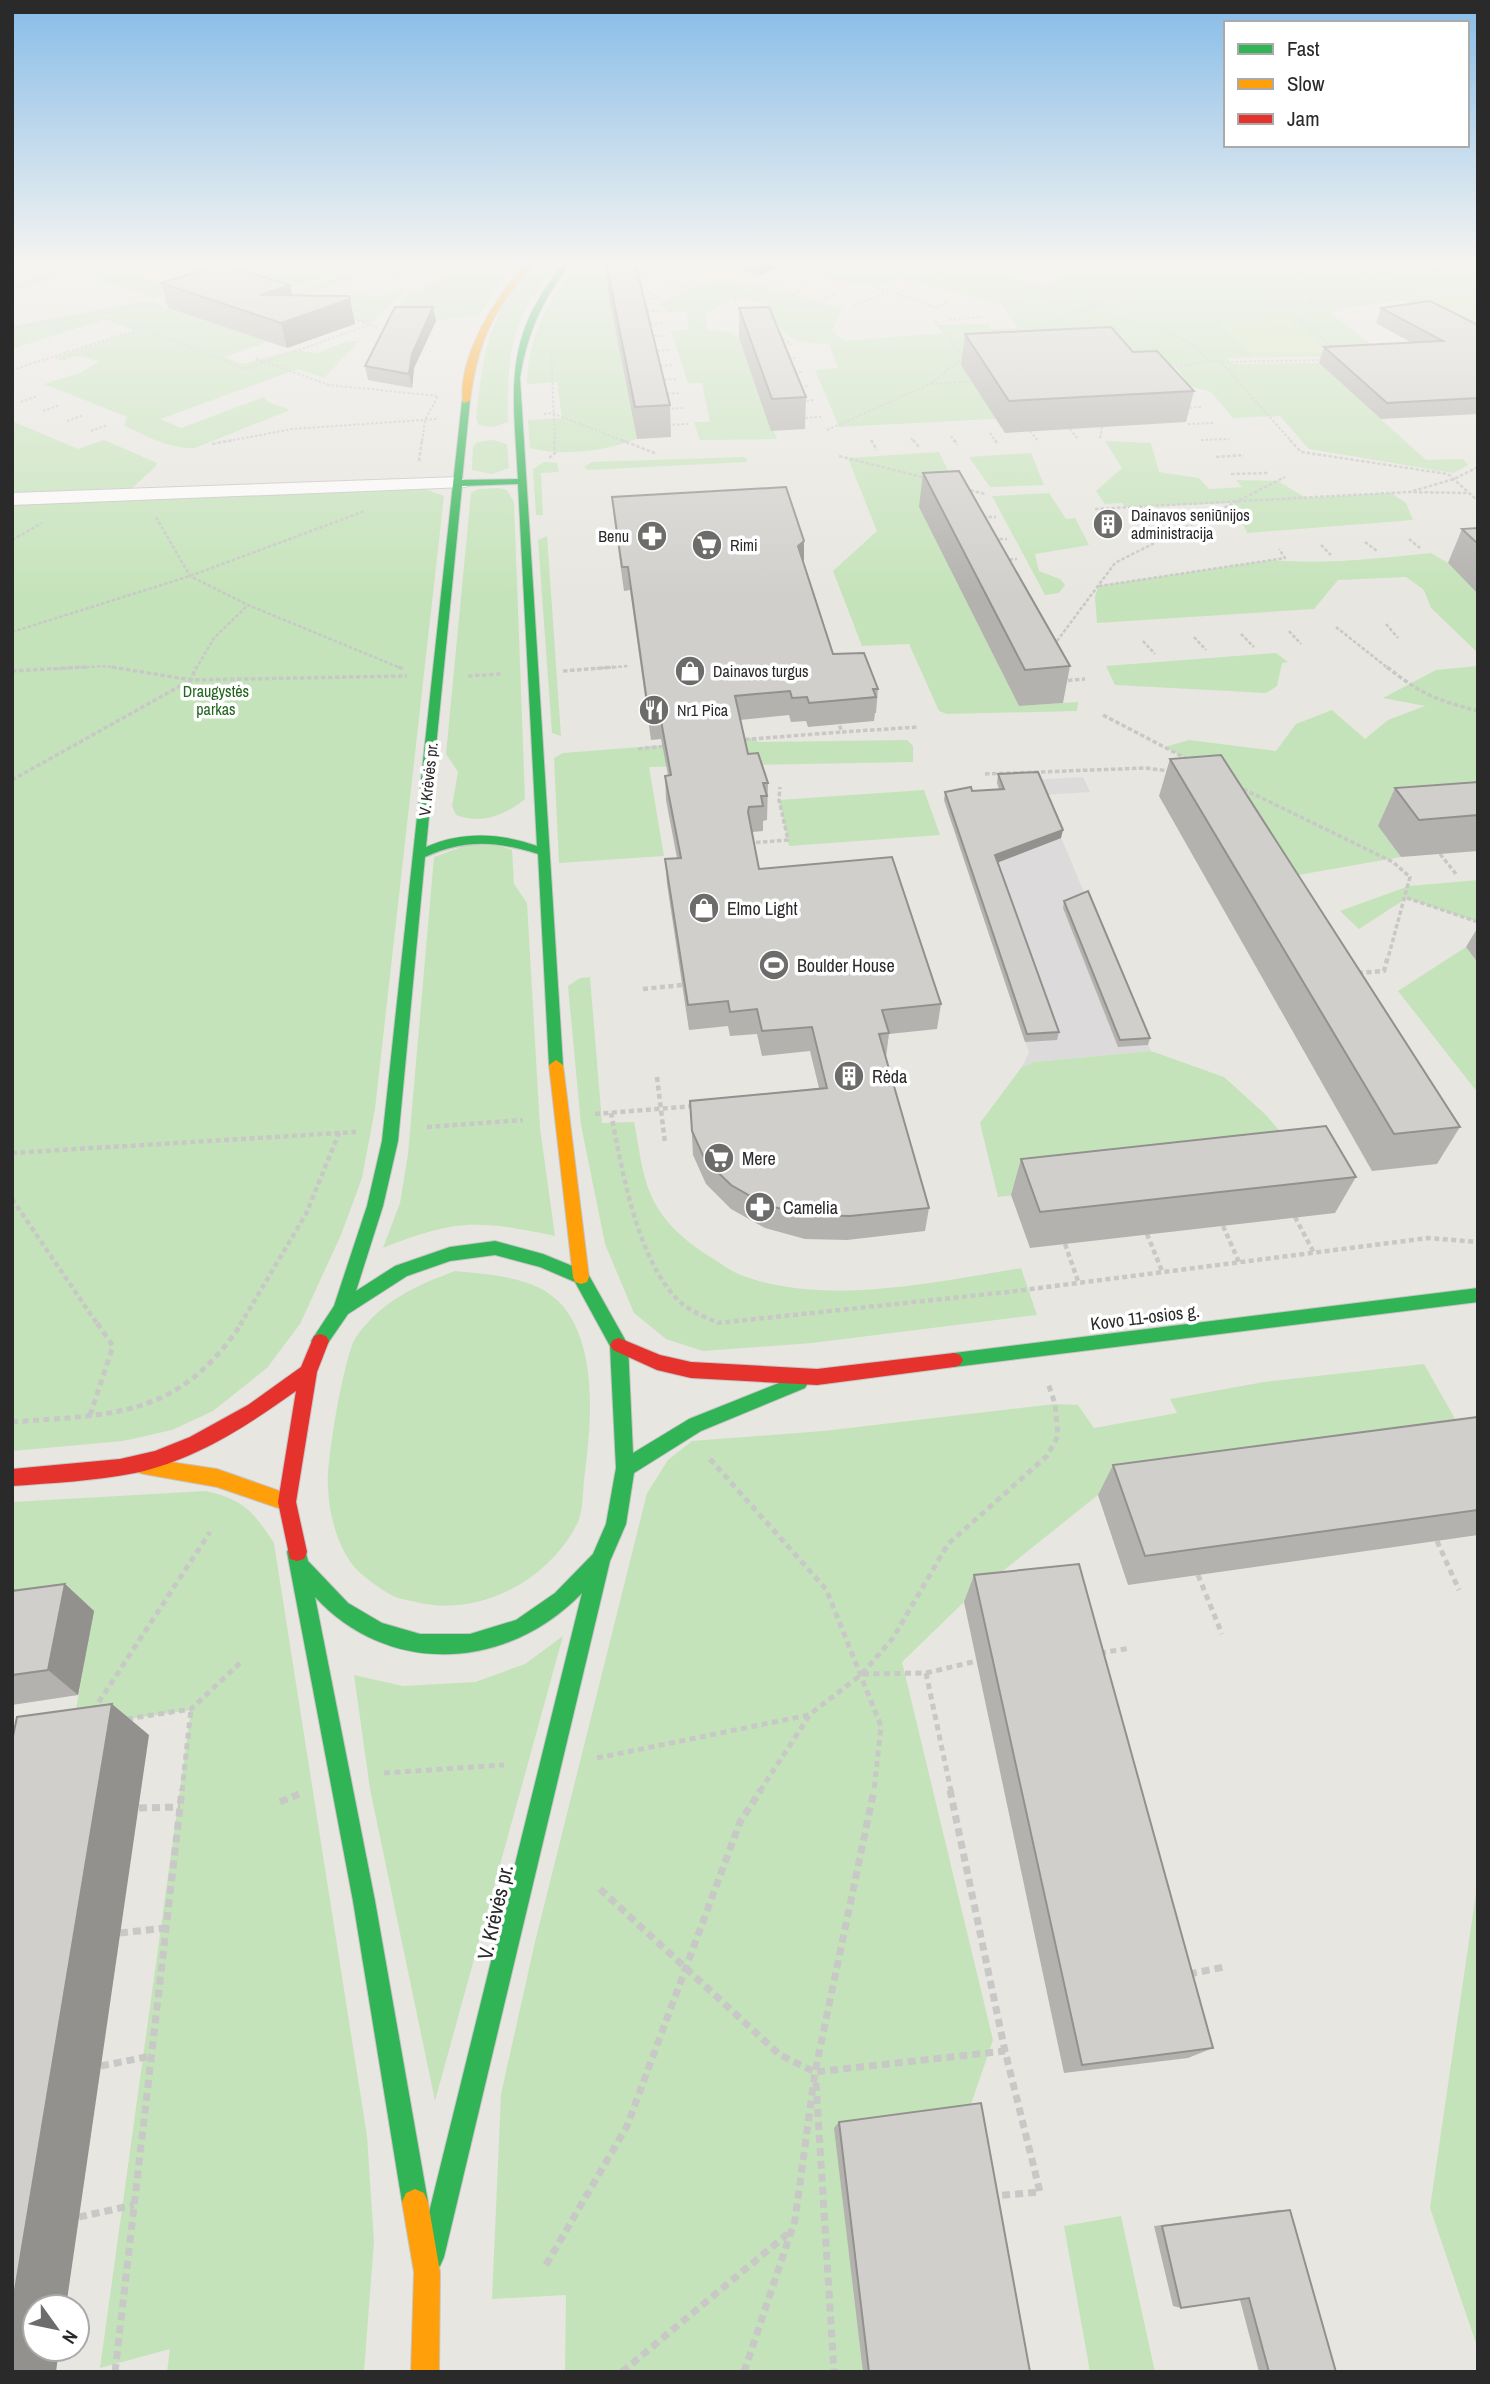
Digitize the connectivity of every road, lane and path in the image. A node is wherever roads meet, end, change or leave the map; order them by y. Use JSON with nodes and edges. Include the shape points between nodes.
{"nodes":[{"id":1,"x":296,"y":373,"type":"edge"},
{"id":2,"x":470,"y":373,"type":"edge"},
{"id":3,"x":517,"y":373,"type":"edge"},
{"id":4,"x":551,"y":373,"type":"edge"},
{"id":5,"x":943,"y":373,"type":"edge"},
{"id":6,"x":1231,"y":373,"type":"edge"},
{"id":7,"x":676,"y":379,"type":"dead end"},
{"id":8,"x":658,"y":380,"type":"edge"},
{"id":9,"x":980,"y":381,"type":"edge"},
{"id":10,"x":930,"y":384,"type":"junction"},
{"id":11,"x":809,"y":386,"type":"dead end"},
{"id":12,"x":788,"y":387,"type":"edge"},
{"id":13,"x":680,"y":393,"type":"dead end"},
{"id":14,"x":661,"y":394,"type":"edge"},
{"id":15,"x":38,"y":396,"type":"dead end"},
{"id":16,"x":815,"y":400,"type":"dead end"},
{"id":17,"x":22,"y":402,"type":"dead end"},
{"id":18,"x":794,"y":402,"type":"edge"},
{"id":19,"x":60,"y":405,"type":"dead end"},
{"id":20,"x":1201,"y":407,"type":"dead end"},
{"id":21,"x":684,"y":408,"type":"dead end"},
{"id":22,"x":665,"y":409,"type":"edge"},
{"id":23,"x":1174,"y":409,"type":"edge"},
{"id":24,"x":43,"y":411,"type":"dead end"},
{"id":25,"x":552,"y":413,"type":"junction"},
{"id":26,"x":84,"y":415,"type":"dead end"},
{"id":27,"x":1104,"y":416,"type":"edge"},
{"id":28,"x":821,"y":417,"type":"dead end"},
{"id":29,"x":800,"y":418,"type":"edge"},
{"id":30,"x":425,"y":420,"type":"junction"},
{"id":31,"x":67,"y":421,"type":"dead end"},
{"id":32,"x":1215,"y":423,"type":"dead end"},
{"id":33,"x":688,"y":424,"type":"dead end"},
{"id":34,"x":1188,"y":424,"type":"dead end"},
{"id":35,"x":107,"y":425,"type":"dead end"},
{"id":36,"x":668,"y":425,"type":"edge"},
{"id":37,"x":1070,"y":429,"type":"edge"},
{"id":38,"x":827,"y":430,"type":"dead end"},
{"id":39,"x":91,"y":431,"type":"dead end"},
{"id":40,"x":1030,"y":431,"type":"edge"},
{"id":41,"x":990,"y":433,"type":"dead end"},
{"id":42,"x":951,"y":436,"type":"dead end"},
{"id":43,"x":911,"y":438,"type":"dead end"},
{"id":44,"x":1100,"y":438,"type":"edge"},
{"id":45,"x":1078,"y":439,"type":"edge"},
{"id":46,"x":1229,"y":439,"type":"dead end"},
{"id":47,"x":871,"y":440,"type":"dead end"},
{"id":48,"x":1201,"y":440,"type":"dead end"},
{"id":49,"x":1038,"y":441,"type":"edge"},
{"id":50,"x":997,"y":443,"type":"dead end"},
{"id":51,"x":212,"y":444,"type":"dead end"},
{"id":52,"x":958,"y":445,"type":"dead end"},
{"id":53,"x":919,"y":447,"type":"dead end"},
{"id":54,"x":877,"y":450,"type":"dead end"},
{"id":55,"x":657,"y":454,"type":"edge"},
{"id":56,"x":839,"y":456,"type":"dead end"},
{"id":57,"x":1244,"y":456,"type":"dead end"},
{"id":58,"x":1216,"y":457,"type":"dead end"},
{"id":59,"x":549,"y":458,"type":"dead end"},
{"id":60,"x":418,"y":464,"type":"dead end"},
{"id":61,"x":1478,"y":467,"type":"edge"},
{"id":62,"x":1268,"y":473,"type":"dead end"},
{"id":63,"x":1231,"y":474,"type":"dead end"},
{"id":64,"x":1285,"y":477,"type":"dead end"},
{"id":65,"x":932,"y":479,"type":"edge"},
{"id":66,"x":1454,"y":479,"type":"junction"},
{"id":67,"x":522,"y":481,"type":"junction"},
{"id":68,"x":459,"y":483,"type":"junction"},
{"id":69,"x":958,"y":487,"type":"edge"},
{"id":70,"x":1409,"y":492,"type":"junction"},
{"id":71,"x":985,"y":494,"type":"dead end"},
{"id":72,"x":1471,"y":494,"type":"junction"},
{"id":73,"x":1478,"y":495,"type":"edge"},
{"id":74,"x":12,"y":499,"type":"edge"},
{"id":75,"x":1478,"y":501,"type":"edge"},
{"id":76,"x":1234,"y":503,"type":"junction"},
{"id":77,"x":1095,"y":509,"type":"dead end"},
{"id":78,"x":368,"y":510,"type":"dead end"},
{"id":79,"x":156,"y":516,"type":"dead end"},
{"id":80,"x":996,"y":517,"type":"dead end"},
{"id":81,"x":974,"y":518,"type":"edge"},
{"id":82,"x":1007,"y":539,"type":"dead end"},
{"id":83,"x":1409,"y":539,"type":"dead end"},
{"id":84,"x":985,"y":540,"type":"edge"},
{"id":85,"x":1365,"y":542,"type":"dead end"},
{"id":86,"x":1321,"y":545,"type":"dead end"},
{"id":87,"x":1420,"y":548,"type":"dead end"},
{"id":88,"x":1279,"y":549,"type":"dead end"},
{"id":89,"x":1377,"y":551,"type":"dead end"},
{"id":90,"x":1331,"y":555,"type":"dead end"},
{"id":91,"x":1017,"y":559,"type":"dead end"},
{"id":92,"x":996,"y":560,"type":"edge"},
{"id":93,"x":190,"y":576,"type":"junction"},
{"id":94,"x":1098,"y":586,"type":"junction"},
{"id":95,"x":248,"y":605,"type":"junction"},
{"id":96,"x":1386,"y":624,"type":"dead end"},
{"id":97,"x":1336,"y":627,"type":"dead end"},
{"id":98,"x":1289,"y":631,"type":"dead end"},
{"id":99,"x":12,"y":632,"type":"edge"},
{"id":100,"x":1241,"y":634,"type":"dead end"},
{"id":101,"x":1194,"y":637,"type":"dead end"},
{"id":102,"x":1398,"y":638,"type":"dead end"},
{"id":103,"x":1058,"y":641,"type":"edge"},
{"id":104,"x":1143,"y":641,"type":"dead end"},
{"id":105,"x":1301,"y":644,"type":"dead end"},
{"id":106,"x":1254,"y":647,"type":"dead end"},
{"id":107,"x":1206,"y":650,"type":"dead end"},
{"id":108,"x":1155,"y":654,"type":"dead end"},
{"id":109,"x":403,"y":670,"type":"dead end"},
{"id":110,"x":12,"y":671,"type":"edge"},
{"id":111,"x":402,"y":676,"type":"dead end"},
{"id":112,"x":1085,"y":679,"type":"dead end"},
{"id":113,"x":191,"y":680,"type":"junction"},
{"id":114,"x":1052,"y":682,"type":"edge"},
{"id":115,"x":1478,"y":711,"type":"edge"},
{"id":116,"x":1103,"y":715,"type":"dead end"},
{"id":117,"x":835,"y":716,"type":"edge"},
{"id":118,"x":918,"y":727,"type":"dead end"},
{"id":119,"x":842,"y":732,"type":"junction"},
{"id":120,"x":728,"y":741,"type":"edge"},
{"id":121,"x":677,"y":745,"type":"edge"},
{"id":122,"x":638,"y":748,"type":"dead end"},
{"id":123,"x":1200,"y":766,"type":"edge"},
{"id":124,"x":1171,"y":771,"type":"dead end"},
{"id":125,"x":985,"y":774,"type":"dead end"},
{"id":126,"x":12,"y":780,"type":"edge"},
{"id":127,"x":1234,"y":784,"type":"edge"},
{"id":128,"x":780,"y":787,"type":"dead end"},
{"id":129,"x":538,"y":797,"type":"junction"},
{"id":130,"x":521,"y":812,"type":"dead end"},
{"id":131,"x":495,"y":822,"type":"dead end"},
{"id":132,"x":464,"y":824,"type":"dead end"},
{"id":133,"x":738,"y":844,"type":"edge"},
{"id":134,"x":541,"y":851,"type":"junction"},
{"id":135,"x":1440,"y":854,"type":"edge"},
{"id":136,"x":419,"y":855,"type":"junction"},
{"id":137,"x":1456,"y":874,"type":"dead end"},
{"id":138,"x":1407,"y":898,"type":"junction"},
{"id":139,"x":1478,"y":922,"type":"edge"},
{"id":140,"x":1352,"y":974,"type":"edge"},
{"id":141,"x":682,"y":985,"type":"edge"},
{"id":142,"x":643,"y":989,"type":"dead end"},
{"id":143,"x":657,"y":1077,"type":"dead end"},
{"id":144,"x":700,"y":1105,"type":"edge"},
{"id":145,"x":661,"y":1108,"type":"junction"},
{"id":146,"x":611,"y":1113,"type":"junction"},
{"id":147,"x":561,"y":1118,"type":"junction"},
{"id":148,"x":391,"y":1129,"type":"junction"},
{"id":149,"x":339,"y":1133,"type":"junction"},
{"id":150,"x":665,"y":1143,"type":"dead end"},
{"id":151,"x":12,"y":1153,"type":"edge"},
{"id":152,"x":12,"y":1199,"type":"edge"},
{"id":153,"x":1295,"y":1217,"type":"edge"},
{"id":154,"x":1223,"y":1226,"type":"edge"},
{"id":155,"x":1147,"y":1234,"type":"edge"},
{"id":156,"x":1478,"y":1242,"type":"edge"},
{"id":157,"x":1065,"y":1244,"type":"edge"},
{"id":158,"x":1314,"y":1253,"type":"junction"},
{"id":159,"x":1239,"y":1262,"type":"junction"},
{"id":160,"x":1162,"y":1271,"type":"junction"},
{"id":161,"x":581,"y":1278,"type":"junction"},
{"id":162,"x":1078,"y":1282,"type":"junction"},
{"id":163,"x":1478,"y":1295,"type":"edge"},
{"id":164,"x":342,"y":1309,"type":"junction"},
{"id":165,"x":619,"y":1345,"type":"junction"},
{"id":166,"x":1038,"y":1349,"type":"junction"},
{"id":167,"x":308,"y":1372,"type":"junction"},
{"id":168,"x":817,"y":1377,"type":"junction"},
{"id":169,"x":90,"y":1415,"type":"junction"},
{"id":170,"x":12,"y":1422,"type":"edge"},
{"id":171,"x":710,"y":1458,"type":"dead end"},
{"id":172,"x":132,"y":1465,"type":"junction"},
{"id":173,"x":625,"y":1468,"type":"junction"},
{"id":174,"x":12,"y":1478,"type":"edge"},
{"id":175,"x":287,"y":1502,"type":"junction"},
{"id":176,"x":210,"y":1532,"type":"dead end"},
{"id":177,"x":1437,"y":1541,"type":"edge"},
{"id":178,"x":600,"y":1562,"type":"junction"},
{"id":179,"x":300,"y":1566,"type":"junction"},
{"id":180,"x":1198,"y":1574,"type":"edge"},
{"id":181,"x":1459,"y":1590,"type":"dead end"},
{"id":182,"x":1222,"y":1634,"type":"dead end"},
{"id":183,"x":1131,"y":1648,"type":"dead end"},
{"id":184,"x":1094,"y":1654,"type":"edge"},
{"id":185,"x":977,"y":1661,"type":"dead end"},
{"id":186,"x":240,"y":1663,"type":"dead end"},
{"id":187,"x":926,"y":1673,"type":"junction"},
{"id":188,"x":862,"y":1674,"type":"junction"},
{"id":189,"x":191,"y":1709,"type":"junction"},
{"id":190,"x":90,"y":1715,"type":"edge"},
{"id":191,"x":809,"y":1715,"type":"junction"},
{"id":192,"x":123,"y":1720,"type":"dead end"},
{"id":193,"x":552,"y":1761,"type":"junction"},
{"id":194,"x":341,"y":1776,"type":"junction"},
{"id":195,"x":280,"y":1802,"type":"dead end"},
{"id":196,"x":180,"y":1807,"type":"junction"},
{"id":197,"x":139,"y":1808,"type":"dead end"},
{"id":198,"x":600,"y":1889,"type":"dead end"},
{"id":199,"x":166,"y":1928,"type":"junction"},
{"id":200,"x":120,"y":1933,"type":"dead end"},
{"id":201,"x":1224,"y":1967,"type":"dead end"},
{"id":202,"x":686,"y":1969,"type":"junction"},
{"id":203,"x":1179,"y":1976,"type":"edge"},
{"id":204,"x":1005,"y":2051,"type":"junction"},
{"id":205,"x":151,"y":2056,"type":"junction"},
{"id":206,"x":101,"y":2066,"type":"dead end"},
{"id":207,"x":815,"y":2072,"type":"junction"},
{"id":208,"x":984,"y":2197,"type":"edge"},
{"id":209,"x":134,"y":2205,"type":"junction"},
{"id":210,"x":79,"y":2217,"type":"dead end"},
{"id":211,"x":792,"y":2230,"type":"junction"},
{"id":212,"x":547,"y":2265,"type":"dead end"},
{"id":213,"x":428,"y":2272,"type":"junction"},
{"id":214,"x":115,"y":2372,"type":"edge"},
{"id":215,"x":425,"y":2372,"type":"edge"},
{"id":216,"x":622,"y":2372,"type":"edge"},
{"id":217,"x":744,"y":2372,"type":"edge"},
{"id":218,"x":834,"y":2372,"type":"edge"}],
"edges":[{"from":1,"to":30,"type":"path","via":[[329,385],[438,396]]},
{"from":2,"to":68,"type":"main road","name":"V. Krėvės pr.","via":[[470,435]]},
{"from":3,"to":67,"type":"main road","via":[[512,433]]},
{"from":4,"to":25,"type":"path"},
{"from":5,"to":10,"type":"path"},
{"from":6,"to":66,"type":"path","via":[[1301,452],[1448,474]]},
{"from":7,"to":8,"type":"path"},
{"from":9,"to":10,"type":"path"},
{"from":10,"to":38,"type":"path"},
{"from":11,"to":12,"type":"path"},
{"from":13,"to":14,"type":"path"},
{"from":15,"to":17,"type":"path"},
{"from":16,"to":18,"type":"path"},
{"from":19,"to":24,"type":"path"},
{"from":20,"to":23,"type":"path"},
{"from":21,"to":22,"type":"path"},
{"from":25,"to":55,"type":"path"},
{"from":25,"to":59,"type":"path","via":[[555,453]]},
{"from":26,"to":31,"type":"path"},
{"from":27,"to":44,"type":"path"},
{"from":28,"to":29,"type":"path"},
{"from":30,"to":51,"type":"path","via":[[292,429]]},
{"from":30,"to":60,"type":"path"},
{"from":32,"to":34,"type":"path"},
{"from":33,"to":36,"type":"path"},
{"from":35,"to":39,"type":"path"},
{"from":37,"to":45,"type":"path"},
{"from":40,"to":49,"type":"path"},
{"from":41,"to":50,"type":"path"},
{"from":42,"to":52,"type":"path"},
{"from":43,"to":53,"type":"path"},
{"from":46,"to":48,"type":"path"},
{"from":47,"to":54,"type":"path"},
{"from":56,"to":65,"type":"path"},
{"from":57,"to":58,"type":"path"},
{"from":61,"to":66,"type":"path"},
{"from":62,"to":63,"type":"path"},
{"from":64,"to":76,"type":"path"},
{"from":66,"to":70,"type":"path"},
{"from":66,"to":72,"type":"path"},
{"from":67,"to":68,"type":"main road"},
{"from":67,"to":129,"type":"main road"},
{"from":68,"to":74,"type":"street"},
{"from":68,"to":136,"type":"main road","name":"V. Krėvės pr.","via":[[430,809]]},
{"from":69,"to":71,"type":"path"},
{"from":70,"to":72,"type":"path"},
{"from":70,"to":76,"type":"path"},
{"from":72,"to":73,"type":"path"},
{"from":72,"to":75,"type":"path"},
{"from":76,"to":77,"type":"path"},
{"from":76,"to":94,"type":"path","via":[[1115,563]]},
{"from":78,"to":93,"type":"path"},
{"from":79,"to":93,"type":"path"},
{"from":80,"to":81,"type":"path"},
{"from":82,"to":84,"type":"path"},
{"from":83,"to":87,"type":"path"},
{"from":85,"to":89,"type":"path"},
{"from":86,"to":90,"type":"path"},
{"from":88,"to":94,"type":"path","via":[[1285,558]]},
{"from":91,"to":92,"type":"path"},
{"from":93,"to":95,"type":"path"},
{"from":93,"to":99,"type":"path"},
{"from":94,"to":103,"type":"path"},
{"from":95,"to":109,"type":"path"},
{"from":95,"to":113,"type":"path","via":[[202,650]]},
{"from":96,"to":102,"type":"path"},
{"from":97,"to":115,"type":"path","via":[[1417,691]]},
{"from":98,"to":105,"type":"path"},
{"from":100,"to":106,"type":"path"},
{"from":101,"to":107,"type":"path"},
{"from":104,"to":108,"type":"path"},
{"from":110,"to":113,"type":"path","via":[[106,666]]},
{"from":111,"to":113,"type":"path"},
{"from":112,"to":114,"type":"path"},
{"from":113,"to":126,"type":"path"},
{"from":116,"to":123,"type":"path"},
{"from":117,"to":119,"type":"path"},
{"from":118,"to":119,"type":"path"},
{"from":119,"to":120,"type":"path"},
{"from":121,"to":122,"type":"path"},
{"from":124,"to":125,"type":"path"},
{"from":127,"to":138,"type":"path","via":[[1393,862],[1410,877]]},
{"from":128,"to":133,"type":"path","via":[[788,840]]},
{"from":129,"to":130,"type":"main road"},
{"from":129,"to":134,"type":"main road"},
{"from":131,"to":132,"type":"main road"},
{"from":134,"to":136,"type":"main road","via":[[509,838],[484,835],[444,841]]},
{"from":134,"to":147,"type":"main road"},
{"from":135,"to":137,"type":"path"},
{"from":136,"to":148,"type":"main road","name":"V. Krėvės pr."},
{"from":138,"to":139,"type":"path"},
{"from":138,"to":140,"type":"path","via":[[1384,971]]},
{"from":141,"to":142,"type":"path"},
{"from":143,"to":145,"type":"path"},
{"from":144,"to":145,"type":"path"},
{"from":145,"to":146,"type":"path"},
{"from":145,"to":150,"type":"path"},
{"from":146,"to":147,"type":"path"},
{"from":146,"to":162,"type":"path","via":[[623,1180],[661,1278],[681,1304],[718,1323]]},
{"from":147,"to":148,"type":"path"},
{"from":147,"to":161,"type":"main road"},
{"from":148,"to":149,"type":"path"},
{"from":148,"to":164,"type":"main road","name":"V. Krėvės pr.","via":[[375,1206]]},
{"from":149,"to":151,"type":"path"},
{"from":149,"to":169,"type":"path","via":[[324,1182],[304,1224],[225,1349],[198,1378],[162,1399]]},
{"from":152,"to":169,"type":"path","via":[[113,1346]]},
{"from":153,"to":158,"type":"path"},
{"from":154,"to":159,"type":"path"},
{"from":155,"to":160,"type":"path"},
{"from":156,"to":158,"type":"path","via":[[1428,1238]]},
{"from":157,"to":162,"type":"path"},
{"from":158,"to":159,"type":"path"},
{"from":159,"to":160,"type":"path"},
{"from":160,"to":162,"type":"path"},
{"from":161,"to":164,"type":"main road","via":[[543,1261],[495,1248],[450,1254],[401,1271]]},
{"from":161,"to":165,"type":"main road"},
{"from":163,"to":166,"type":"main road","name":"Kovo 11-osios g."},
{"from":164,"to":167,"type":"main road","via":[[321,1338]]},
{"from":165,"to":168,"type":"main road","name":"Kovo 11-osios g.","via":[[657,1362],[691,1370]]},
{"from":165,"to":173,"type":"main road"},
{"from":166,"to":168,"type":"main road","name":"Kovo 11-osios g."},
{"from":166,"to":188,"type":"path","via":[[1055,1404],[1058,1436],[1047,1456],[948,1544],[893,1638]]},
{"from":167,"to":172,"type":"main road","via":[[228,1428]]},
{"from":167,"to":175,"type":"main road"},
{"from":168,"to":173,"type":"main road","name":"Kovo 11-osios g.","via":[[695,1425]]},
{"from":169,"to":170,"type":"path"},
{"from":171,"to":188,"type":"path","via":[[826,1589]]},
{"from":172,"to":174,"type":"main road"},
{"from":172,"to":175,"type":"main road","via":[[235,1481]]},
{"from":173,"to":178,"type":"main road","via":[[616,1524]]},
{"from":175,"to":179,"type":"main road","name":"V. Krėvės pr."},
{"from":176,"to":190,"type":"path"},
{"from":177,"to":181,"type":"path"},
{"from":178,"to":179,"type":"main road","via":[[562,1600],[521,1628],[470,1644],[421,1644],[378,1632],[341,1610]]},
{"from":178,"to":193,"type":"main road","name":"V. Krėvės pr."},
{"from":179,"to":194,"type":"main road","name":"V. Krėvės pr."},
{"from":180,"to":182,"type":"path"},
{"from":183,"to":184,"type":"path"},
{"from":185,"to":187,"type":"path"},
{"from":186,"to":189,"type":"path"},
{"from":187,"to":188,"type":"path"},
{"from":187,"to":204,"type":"path"},
{"from":188,"to":191,"type":"path"},
{"from":188,"to":207,"type":"path","via":[[881,1726],[877,1775]]},
{"from":189,"to":192,"type":"path"},
{"from":189,"to":196,"type":"path"},
{"from":191,"to":193,"type":"path","via":[[622,1755]]},
{"from":191,"to":202,"type":"path","via":[[740,1822]]},
{"from":193,"to":194,"type":"path"},
{"from":193,"to":213,"type":"main road","name":"V. Krėvės pr."},
{"from":194,"to":195,"type":"path"},
{"from":194,"to":213,"type":"main road","name":"V. Krėvės pr."},
{"from":196,"to":197,"type":"path"},
{"from":196,"to":199,"type":"path"},
{"from":198,"to":202,"type":"path"},
{"from":199,"to":200,"type":"path"},
{"from":199,"to":205,"type":"path"},
{"from":201,"to":203,"type":"path"},
{"from":202,"to":207,"type":"path","via":[[780,2055]]},
{"from":202,"to":212,"type":"path","via":[[628,2126]]},
{"from":204,"to":207,"type":"path"},
{"from":204,"to":208,"type":"path","via":[[1040,2192]]},
{"from":205,"to":206,"type":"path"},
{"from":205,"to":209,"type":"path"},
{"from":207,"to":211,"type":"path"},
{"from":207,"to":218,"type":"path"},
{"from":209,"to":210,"type":"path"},
{"from":209,"to":214,"type":"path"},
{"from":211,"to":216,"type":"path"},
{"from":211,"to":217,"type":"path"},
{"from":213,"to":215,"type":"main road","name":"V. Krėvės pr."}]}
